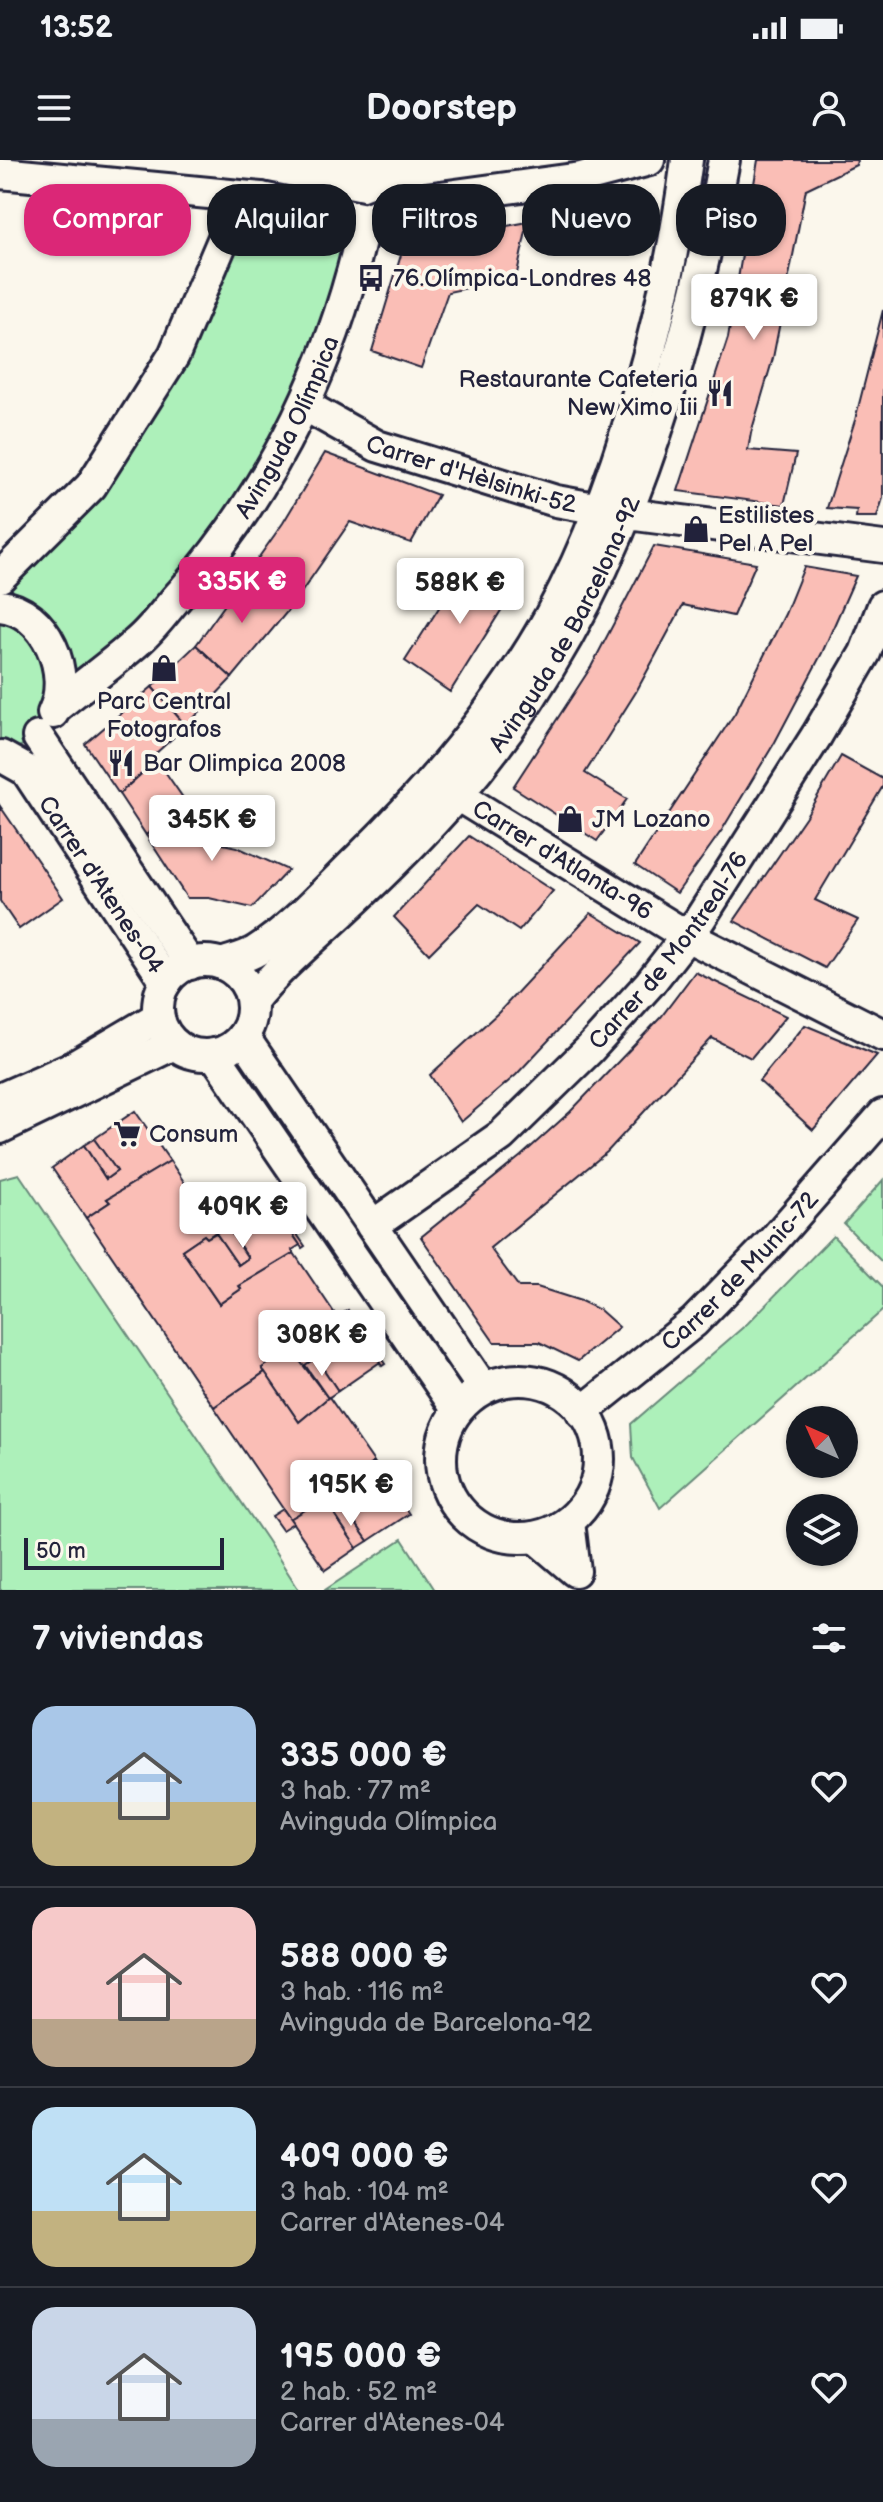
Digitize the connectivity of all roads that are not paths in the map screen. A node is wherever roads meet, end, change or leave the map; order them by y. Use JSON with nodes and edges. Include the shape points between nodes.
{"nodes":[{"id":1,"x":649,"y":160,"type":"edge"},
{"id":2,"x":687,"y":160,"type":"edge"},
{"id":3,"x":724,"y":160,"type":"edge"},
{"id":4,"x":0,"y":173,"type":"edge"},
{"id":5,"x":207,"y":193,"type":"edge"},
{"id":6,"x":356,"y":217,"type":"edge"},
{"id":7,"x":365,"y":219,"type":"junction"},
{"id":8,"x":216,"y":256,"type":"edge"},
{"id":9,"x":306,"y":406,"type":"junction"},
{"id":10,"x":614,"y":512,"type":"junction"},
{"id":11,"x":883,"y":547,"type":"edge"},
{"id":12,"x":0,"y":577,"type":"edge"},
{"id":13,"x":0,"y":606,"type":"edge"},
{"id":14,"x":883,"y":606,"type":"edge"},
{"id":15,"x":56,"y":707,"type":"junction"},
{"id":16,"x":38,"y":737,"type":"junction"},
{"id":17,"x":0,"y":756,"type":"edge"},
{"id":18,"x":457,"y":795,"type":"junction"},
{"id":19,"x":685,"y":935,"type":"junction"},
{"id":20,"x":190,"y":964,"type":"junction"},
{"id":21,"x":222,"y":964,"type":"junction"},
{"id":22,"x":166,"y":982,"type":"junction"},
{"id":23,"x":252,"y":1001,"type":"junction"},
{"id":24,"x":158,"y":1017,"type":"junction"},
{"id":25,"x":883,"y":1035,"type":"edge"},
{"id":26,"x":243,"y":1036,"type":"junction"},
{"id":27,"x":174,"y":1044,"type":"junction"},
{"id":28,"x":214,"y":1054,"type":"junction"},
{"id":29,"x":0,"y":1099,"type":"edge"},
{"id":30,"x":883,"y":1115,"type":"edge"},
{"id":31,"x":0,"y":1128,"type":"edge"},
{"id":32,"x":372,"y":1226,"type":"junction"},
{"id":33,"x":483,"y":1388,"type":"junction"},
{"id":34,"x":457,"y":1409,"type":"junction"},
{"id":35,"x":582,"y":1412,"type":"junction"},
{"id":36,"x":569,"y":1522,"type":"junction"},
{"id":37,"x":535,"y":1537,"type":"junction"},
{"id":38,"x":580,"y":1581,"type":"edge"}],
"edges":[{"from":1,"to":7,"type":"street","via":[[581,178],[411,201]]},
{"from":2,"to":10,"type":"street","name":"Avinguda de Barcelona-92","via":[[664,291]]},
{"from":3,"to":10,"type":"street","name":"Avinguda de Barcelona-92","via":[[671,385]]},
{"from":4,"to":5,"type":"street"},
{"from":6,"to":7,"type":"street"},
{"from":7,"to":9,"type":"street","name":"Avinguda Olímpica"},
{"from":8,"to":12,"type":"street","via":[[174,355],[91,486]]},
{"from":9,"to":10,"type":"street","name":"Carrer d'Hèlsinki-52","via":[[377,446],[556,501]]},
{"from":9,"to":15,"type":"street","name":"Avinguda Olímpica","via":[[206,564],[139,641]]},
{"from":10,"to":11,"type":"street","name":"Carrer d'Hèlsinki-52"},
{"from":10,"to":18,"type":"street","name":"Avinguda de Barcelona-92","via":[[595,592],[499,744]]},
{"from":10,"to":21,"type":"street","name":"Avinguda de Barcelona-92","via":[[496,697],[418,798],[312,904],[255,952]]},
{"from":13,"to":15,"type":"street","via":[[41,628],[54,648],[61,680]]},
{"from":14,"to":19,"type":"street","name":"Carrer de Montreal-76","via":[[865,653],[817,735]]},
{"from":15,"to":16,"type":"street"},
{"from":16,"to":17,"type":"street"},
{"from":16,"to":20,"type":"street","name":"Carrer d'Atenes-04"},
{"from":17,"to":22,"type":"street","name":"Carrer d'Atenes-04","via":[[26,770]]},
{"from":18,"to":19,"type":"street","name":"Carrer d'Atlanta-96"},
{"from":18,"to":23,"type":"street","name":"Avinguda de Barcelona-92"},
{"from":19,"to":25,"type":"street","name":"Carrer d'Atlanta-96"},
{"from":19,"to":32,"type":"street","name":"Carrer de Montreal-76","via":[[609,1028],[501,1136]]},
{"from":20,"to":21,"type":"street"},
{"from":20,"to":22,"type":"street"},
{"from":21,"to":23,"type":"street","via":[[239,976]]},
{"from":22,"to":24,"type":"street"},
{"from":23,"to":26,"type":"street"},
{"from":24,"to":27,"type":"street"},
{"from":24,"to":29,"type":"street","via":[[75,1066]]},
{"from":26,"to":28,"type":"street"},
{"from":26,"to":32,"type":"street"},
{"from":27,"to":28,"type":"street","via":[[189,1052]]},
{"from":27,"to":31,"type":"street"},
{"from":28,"to":34,"type":"street"},
{"from":30,"to":35,"type":"street","name":"Carrer de Munic-72","via":[[694,1322]]},
{"from":32,"to":33,"type":"street"},
{"from":33,"to":34,"type":"street"},
{"from":33,"to":35,"type":"street","via":[[511,1380],[539,1381],[566,1393]]},
{"from":34,"to":37,"type":"street","via":[[441,1450],[442,1476],[457,1507],[480,1528],[516,1539]]},
{"from":35,"to":36,"type":"street","via":[[592,1423],[600,1469],[588,1501]]},
{"from":36,"to":37,"type":"street"},
{"from":36,"to":38,"type":"street"},
{"from":37,"to":38,"type":"street"}]}
